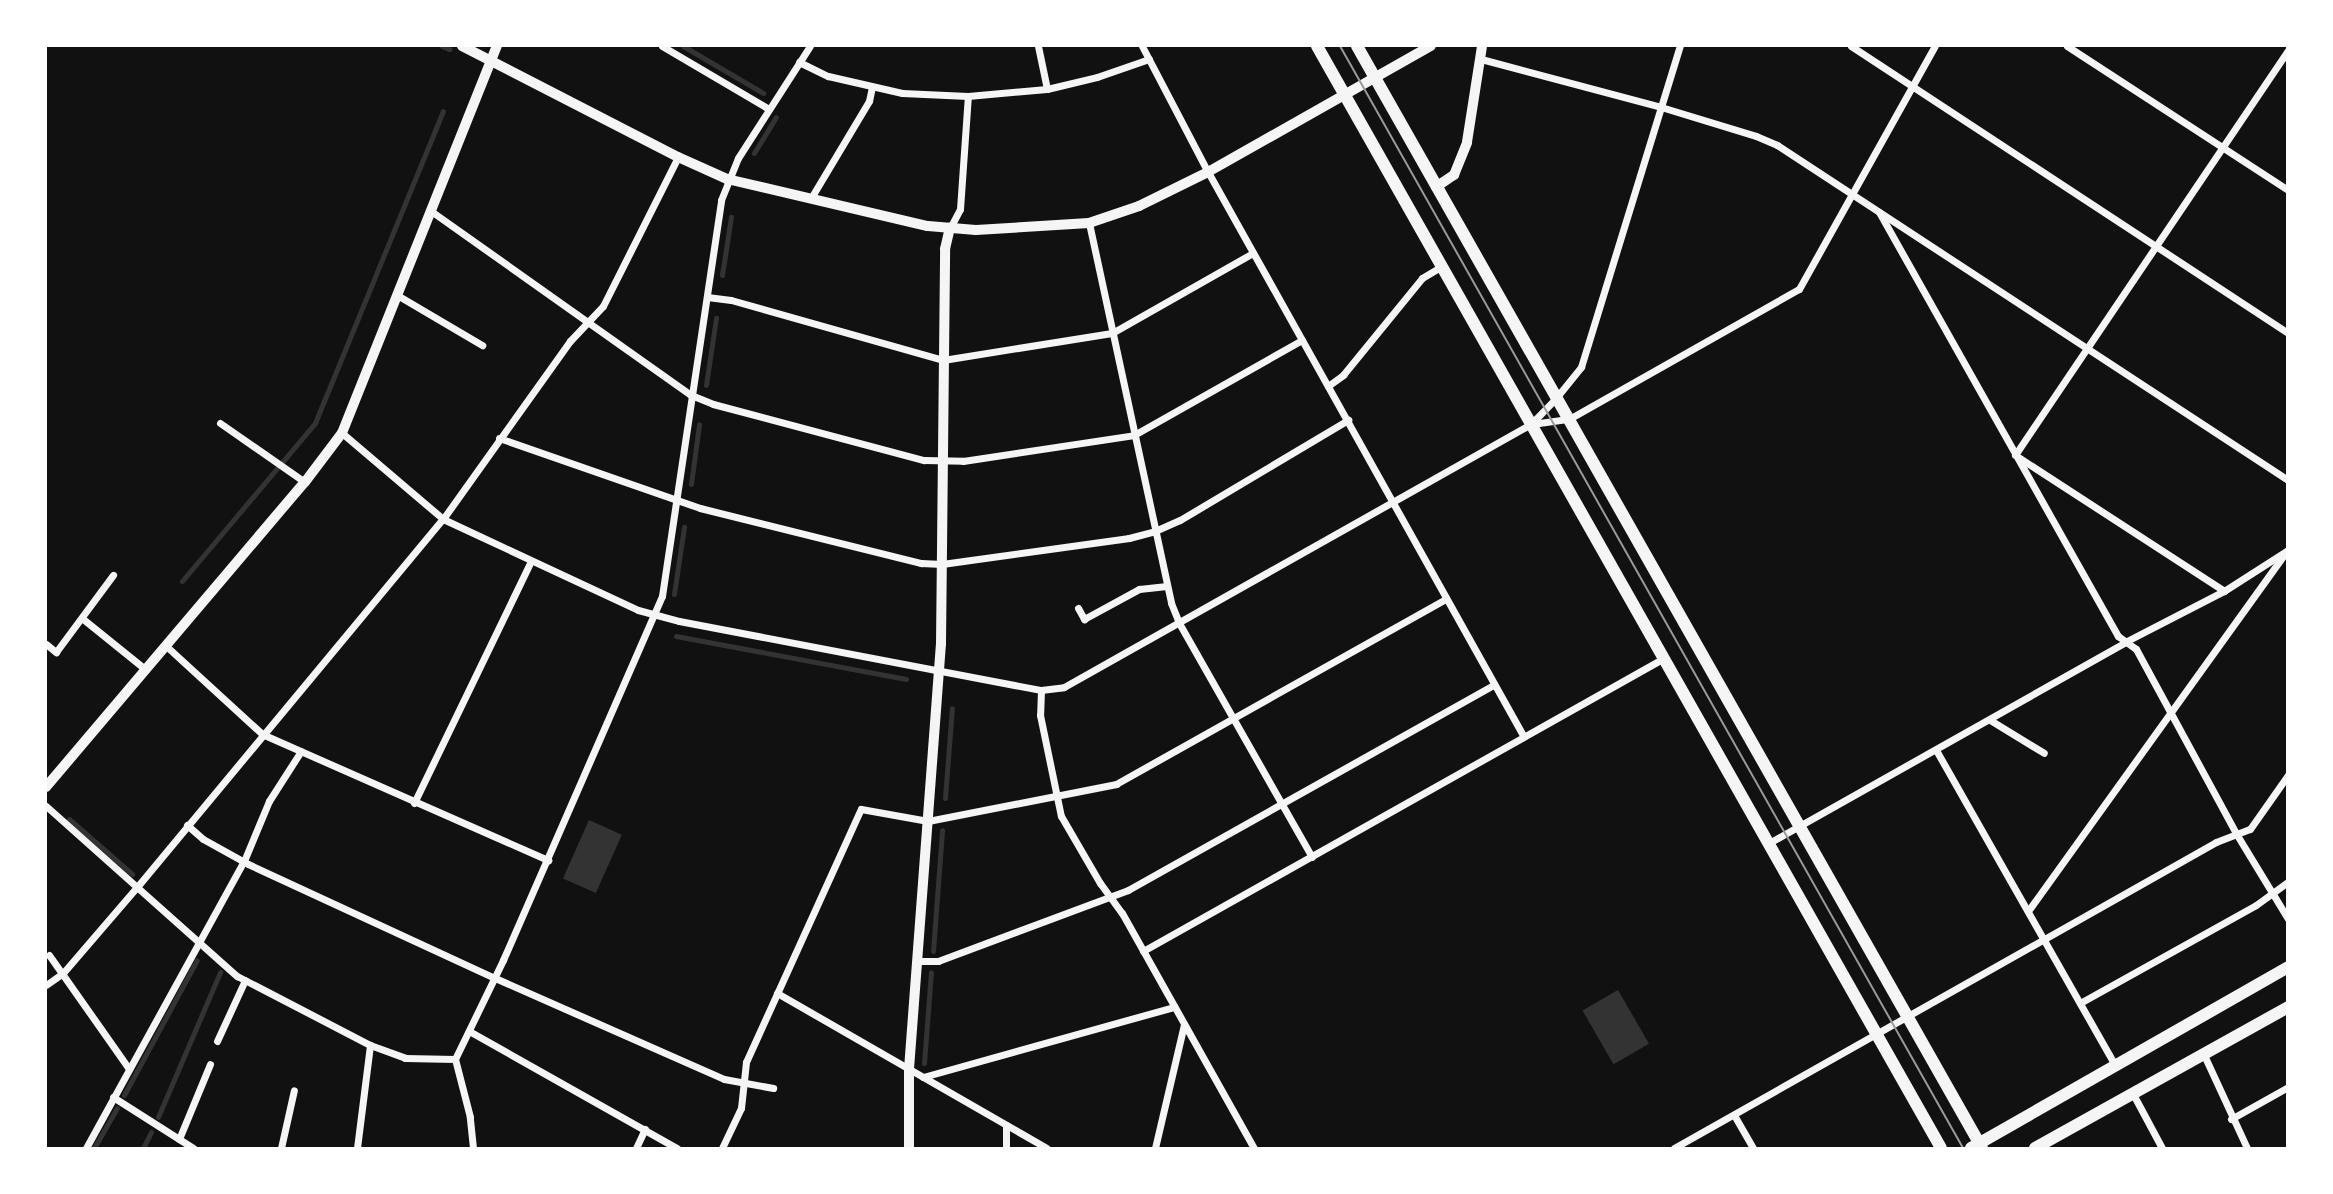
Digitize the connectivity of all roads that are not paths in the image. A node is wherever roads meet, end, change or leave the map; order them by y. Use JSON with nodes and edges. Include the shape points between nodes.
{"nodes":[{"id":1,"x":462,"y":46,"type":"edge"},
{"id":2,"x":497,"y":46,"type":"edge"},
{"id":3,"x":662,"y":46,"type":"edge"},
{"id":4,"x":810,"y":46,"type":"edge"},
{"id":5,"x":1038,"y":46,"type":"edge"},
{"id":6,"x":1142,"y":46,"type":"edge"},
{"id":7,"x":1317,"y":46,"type":"edge"},
{"id":8,"x":1357,"y":46,"type":"edge"},
{"id":9,"x":1431,"y":46,"type":"edge"},
{"id":10,"x":1482,"y":46,"type":"edge"},
{"id":11,"x":1680,"y":46,"type":"edge"},
{"id":12,"x":1851,"y":46,"type":"edge"},
{"id":13,"x":1935,"y":46,"type":"edge"},
{"id":14,"x":2067,"y":46,"type":"edge"},
{"id":15,"x":2287,"y":50,"type":"edge"},
{"id":16,"x":1149,"y":59,"type":"junction"},
{"id":17,"x":1481,"y":59,"type":"junction"},
{"id":18,"x":491,"y":62,"type":"junction"},
{"id":19,"x":799,"y":62,"type":"junction"},
{"id":20,"x":1376,"y":77,"type":"junction"},
{"id":21,"x":873,"y":87,"type":"junction"},
{"id":22,"x":1912,"y":87,"type":"junction"},
{"id":23,"x":1047,"y":89,"type":"junction"},
{"id":24,"x":1345,"y":94,"type":"junction"},
{"id":25,"x":968,"y":96,"type":"junction"},
{"id":26,"x":1661,"y":107,"type":"junction"},
{"id":27,"x":769,"y":109,"type":"junction"},
{"id":28,"x":2223,"y":148,"type":"junction"},
{"id":29,"x":678,"y":157,"type":"junction"},
{"id":30,"x":1208,"y":172,"type":"junction"},
{"id":31,"x":727,"y":178,"type":"junction"},
{"id":32,"x":1436,"y":187,"type":"junction"},
{"id":33,"x":2287,"y":190,"type":"edge"},
{"id":34,"x":1853,"y":194,"type":"junction"},
{"id":35,"x":811,"y":198,"type":"junction"},
{"id":36,"x":431,"y":211,"type":"junction"},
{"id":37,"x":1878,"y":211,"type":"junction"},
{"id":38,"x":1089,"y":223,"type":"junction"},
{"id":39,"x":950,"y":228,"type":"junction"},
{"id":40,"x":2157,"y":247,"type":"junction"},
{"id":41,"x":1253,"y":253,"type":"junction"},
{"id":42,"x":1442,"y":266,"type":"junction"},
{"id":43,"x":397,"y":295,"type":"junction"},
{"id":44,"x":707,"y":296,"type":"junction"},
{"id":45,"x":588,"y":325,"type":"junction"},
{"id":46,"x":1112,"y":333,"type":"junction"},
{"id":47,"x":2287,"y":333,"type":"edge"},
{"id":48,"x":1302,"y":340,"type":"junction"},
{"id":49,"x":482,"y":345,"type":"dead end"},
{"id":50,"x":2087,"y":348,"type":"junction"},
{"id":51,"x":943,"y":360,"type":"junction"},
{"id":52,"x":1328,"y":386,"type":"junction"},
{"id":53,"x":691,"y":395,"type":"junction"},
{"id":54,"x":1556,"y":398,"type":"junction"},
{"id":55,"x":1569,"y":419,"type":"junction"},
{"id":56,"x":1348,"y":420,"type":"junction"},
{"id":57,"x":220,"y":423,"type":"dead end"},
{"id":58,"x":1531,"y":424,"type":"junction"},
{"id":59,"x":342,"y":433,"type":"junction"},
{"id":60,"x":1134,"y":435,"type":"junction"},
{"id":61,"x":499,"y":438,"type":"junction"},
{"id":62,"x":2015,"y":455,"type":"junction"},
{"id":63,"x":943,"y":462,"type":"junction"},
{"id":64,"x":2287,"y":480,"type":"edge"},
{"id":65,"x":305,"y":482,"type":"junction"},
{"id":66,"x":677,"y":501,"type":"junction"},
{"id":67,"x":1393,"y":503,"type":"junction"},
{"id":68,"x":443,"y":519,"type":"junction"},
{"id":69,"x":1156,"y":531,"type":"junction"},
{"id":70,"x":2286,"y":552,"type":"edge"},
{"id":71,"x":531,"y":561,"type":"junction"},
{"id":72,"x":942,"y":564,"type":"junction"},
{"id":73,"x":113,"y":575,"type":"dead end"},
{"id":74,"x":1167,"y":586,"type":"junction"},
{"id":75,"x":2224,"y":591,"type":"junction"},
{"id":76,"x":1446,"y":599,"type":"junction"},
{"id":77,"x":1077,"y":608,"type":"dead end"},
{"id":78,"x":655,"y":616,"type":"junction"},
{"id":79,"x":83,"y":620,"type":"junction"},
{"id":80,"x":1179,"y":623,"type":"junction"},
{"id":81,"x":2125,"y":642,"type":"junction"},
{"id":82,"x":46,"y":644,"type":"edge"},
{"id":83,"x":165,"y":645,"type":"junction"},
{"id":84,"x":1665,"y":657,"type":"junction"},
{"id":85,"x":145,"y":669,"type":"junction"},
{"id":86,"x":939,"y":669,"type":"junction"},
{"id":87,"x":1494,"y":685,"type":"junction"},
{"id":88,"x":1041,"y":690,"type":"junction"},
{"id":89,"x":2172,"y":714,"type":"junction"},
{"id":90,"x":1234,"y":718,"type":"junction"},
{"id":91,"x":1990,"y":720,"type":"junction"},
{"id":92,"x":262,"y":734,"type":"junction"},
{"id":93,"x":1524,"y":737,"type":"junction"},
{"id":94,"x":1936,"y":750,"type":"junction"},
{"id":95,"x":301,"y":751,"type":"junction"},
{"id":96,"x":2044,"y":753,"type":"dead end"},
{"id":97,"x":2287,"y":775,"type":"edge"},
{"id":98,"x":46,"y":787,"type":"edge"},
{"id":99,"x":1056,"y":796,"type":"junction"},
{"id":100,"x":414,"y":803,"type":"junction"},
{"id":101,"x":1282,"y":805,"type":"junction"},
{"id":102,"x":46,"y":806,"type":"edge"},
{"id":103,"x":928,"y":821,"type":"junction"},
{"id":104,"x":187,"y":825,"type":"junction"},
{"id":105,"x":1800,"y":826,"type":"junction"},
{"id":106,"x":2237,"y":835,"type":"junction"},
{"id":107,"x":1769,"y":843,"type":"junction"},
{"id":108,"x":1312,"y":857,"type":"junction"},
{"id":109,"x":548,"y":860,"type":"junction"},
{"id":110,"x":244,"y":861,"type":"junction"},
{"id":111,"x":2287,"y":882,"type":"edge"},
{"id":112,"x":137,"y":887,"type":"junction"},
{"id":113,"x":2274,"y":892,"type":"junction"},
{"id":114,"x":1111,"y":896,"type":"junction"},
{"id":115,"x":2028,"y":911,"type":"junction"},
{"id":116,"x":2287,"y":919,"type":"edge"},
{"id":117,"x":2044,"y":940,"type":"junction"},
{"id":118,"x":199,"y":944,"type":"junction"},
{"id":119,"x":1143,"y":951,"type":"junction"},
{"id":120,"x":49,"y":956,"type":"dead end"},
{"id":121,"x":917,"y":961,"type":"junction"},
{"id":122,"x":2287,"y":967,"type":"edge"},
{"id":123,"x":63,"y":973,"type":"junction"},
{"id":124,"x":495,"y":978,"type":"junction"},
{"id":125,"x":245,"y":980,"type":"junction"},
{"id":126,"x":46,"y":985,"type":"edge"},
{"id":127,"x":777,"y":993,"type":"junction"},
{"id":128,"x":2080,"y":1003,"type":"junction"},
{"id":129,"x":1174,"y":1007,"type":"junction"},
{"id":130,"x":2287,"y":1007,"type":"edge"},
{"id":131,"x":1908,"y":1017,"type":"junction"},
{"id":132,"x":1184,"y":1024,"type":"junction"},
{"id":133,"x":469,"y":1031,"type":"junction"},
{"id":134,"x":1877,"y":1035,"type":"junction"},
{"id":135,"x":218,"y":1041,"type":"dead end"},
{"id":136,"x":370,"y":1045,"type":"junction"},
{"id":137,"x":2204,"y":1055,"type":"junction"},
{"id":138,"x":455,"y":1059,"type":"junction"},
{"id":139,"x":210,"y":1064,"type":"dead end"},
{"id":140,"x":2115,"y":1065,"type":"junction"},
{"id":141,"x":129,"y":1069,"type":"junction"},
{"id":142,"x":909,"y":1069,"type":"junction"},
{"id":143,"x":923,"y":1077,"type":"junction"},
{"id":144,"x":743,"y":1084,"type":"junction"},
{"id":145,"x":2287,"y":1087,"type":"edge"},
{"id":146,"x":773,"y":1088,"type":"dead end"},
{"id":147,"x":294,"y":1090,"type":"dead end"},
{"id":148,"x":2133,"y":1094,"type":"junction"},
{"id":149,"x":113,"y":1097,"type":"junction"},
{"id":150,"x":1734,"y":1115,"type":"junction"},
{"id":151,"x":2231,"y":1119,"type":"junction"},
{"id":152,"x":1006,"y":1125,"type":"junction"},
{"id":153,"x":645,"y":1129,"type":"junction"},
{"id":154,"x":179,"y":1139,"type":"junction"},
{"id":155,"x":189,"y":1147,"type":"edge"},
{"id":156,"x":1977,"y":1147,"type":"edge"},
{"id":157,"x":86,"y":1149,"type":"edge"},
{"id":158,"x":281,"y":1149,"type":"edge"},
{"id":159,"x":357,"y":1149,"type":"edge"},
{"id":160,"x":473,"y":1149,"type":"edge"},
{"id":161,"x":636,"y":1149,"type":"edge"},
{"id":162,"x":677,"y":1149,"type":"edge"},
{"id":163,"x":722,"y":1149,"type":"edge"},
{"id":164,"x":909,"y":1149,"type":"edge"},
{"id":165,"x":1006,"y":1149,"type":"edge"},
{"id":166,"x":1047,"y":1149,"type":"edge"},
{"id":167,"x":1155,"y":1149,"type":"edge"},
{"id":168,"x":1254,"y":1149,"type":"edge"},
{"id":169,"x":1674,"y":1149,"type":"edge"},
{"id":170,"x":1753,"y":1149,"type":"edge"},
{"id":171,"x":1941,"y":1149,"type":"edge"},
{"id":172,"x":2035,"y":1149,"type":"edge"},
{"id":173,"x":2162,"y":1149,"type":"edge"},
{"id":174,"x":2247,"y":1149,"type":"edge"}],
"edges":[{"from":1,"to":18,"type":"street"},
{"from":2,"to":18,"type":"street"},
{"from":3,"to":27,"type":"street"},
{"from":4,"to":19,"type":"street"},
{"from":5,"to":23,"type":"street"},
{"from":6,"to":16,"type":"street"},
{"from":7,"to":24,"type":"main road"},
{"from":8,"to":20,"type":"main road"},
{"from":9,"to":20,"type":"street"},
{"from":10,"to":17,"type":"street"},
{"from":11,"to":26,"type":"street"},
{"from":12,"to":22,"type":"street"},
{"from":13,"to":22,"type":"street"},
{"from":14,"to":28,"type":"street"},
{"from":15,"to":28,"type":"street"},
{"from":16,"to":23,"type":"street"},
{"from":16,"to":30,"type":"street"},
{"from":17,"to":26,"type":"street"},
{"from":17,"to":32,"type":"street","via":[[1467,142],[1454,175]]},
{"from":18,"to":29,"type":"street"},
{"from":18,"to":36,"type":"street"},
{"from":19,"to":21,"type":"street","via":[[828,76]]},
{"from":19,"to":27,"type":"street"},
{"from":20,"to":24,"type":"street"},
{"from":20,"to":32,"type":"main road"},
{"from":21,"to":25,"type":"street","via":[[927,96]]},
{"from":21,"to":35,"type":"street"},
{"from":22,"to":34,"type":"street"},
{"from":22,"to":40,"type":"street"},
{"from":23,"to":25,"type":"street"},
{"from":24,"to":30,"type":"street"},
{"from":24,"to":42,"type":"main road"},
{"from":25,"to":39,"type":"street","via":[[960,209]]},
{"from":26,"to":34,"type":"street","via":[[1777,145]]},
{"from":26,"to":54,"type":"street","via":[[1581,367]]},
{"from":27,"to":31,"type":"street"},
{"from":28,"to":33,"type":"street"},
{"from":28,"to":40,"type":"street"},
{"from":29,"to":31,"type":"street"},
{"from":29,"to":45,"type":"street","via":[[604,306]]},
{"from":30,"to":38,"type":"street","via":[[1139,206]]},
{"from":30,"to":41,"type":"street"},
{"from":31,"to":35,"type":"street"},
{"from":31,"to":44,"type":"street"},
{"from":32,"to":54,"type":"main road"},
{"from":34,"to":37,"type":"street"},
{"from":34,"to":55,"type":"street","via":[[1799,289]]},
{"from":35,"to":39,"type":"street"},
{"from":36,"to":43,"type":"street"},
{"from":36,"to":45,"type":"street"},
{"from":37,"to":50,"type":"street"},
{"from":37,"to":62,"type":"street"},
{"from":38,"to":39,"type":"street"},
{"from":38,"to":46,"type":"street"},
{"from":39,"to":51,"type":"street","via":[[945,249]]},
{"from":40,"to":47,"type":"street"},
{"from":40,"to":50,"type":"street"},
{"from":41,"to":46,"type":"street"},
{"from":41,"to":48,"type":"street"},
{"from":42,"to":52,"type":"street","via":[[1422,278],[1343,375]]},
{"from":42,"to":58,"type":"main road"},
{"from":43,"to":49,"type":"street"},
{"from":43,"to":59,"type":"street"},
{"from":44,"to":51,"type":"street"},
{"from":44,"to":53,"type":"street"},
{"from":45,"to":53,"type":"street"},
{"from":45,"to":61,"type":"street","via":[[570,341]]},
{"from":46,"to":51,"type":"street"},
{"from":46,"to":60,"type":"street"},
{"from":48,"to":52,"type":"street"},
{"from":48,"to":60,"type":"street"},
{"from":50,"to":62,"type":"street"},
{"from":50,"to":64,"type":"street"},
{"from":51,"to":63,"type":"street"},
{"from":52,"to":56,"type":"street"},
{"from":53,"to":63,"type":"street"},
{"from":53,"to":66,"type":"street"},
{"from":54,"to":55,"type":"main road"},
{"from":54,"to":58,"type":"street"},
{"from":55,"to":58,"type":"street"},
{"from":55,"to":105,"type":"main road"},
{"from":56,"to":67,"type":"street"},
{"from":56,"to":69,"type":"street"},
{"from":57,"to":65,"type":"street"},
{"from":58,"to":67,"type":"street"},
{"from":58,"to":84,"type":"main road"},
{"from":59,"to":65,"type":"street"},
{"from":59,"to":68,"type":"street"},
{"from":60,"to":63,"type":"street"},
{"from":60,"to":69,"type":"street"},
{"from":61,"to":66,"type":"street"},
{"from":61,"to":68,"type":"street"},
{"from":62,"to":75,"type":"street"},
{"from":62,"to":81,"type":"street"},
{"from":63,"to":72,"type":"street"},
{"from":65,"to":83,"type":"street"},
{"from":66,"to":72,"type":"street","via":[[921,563]]},
{"from":66,"to":78,"type":"street"},
{"from":67,"to":76,"type":"street"},
{"from":67,"to":80,"type":"street"},
{"from":68,"to":71,"type":"street"},
{"from":68,"to":92,"type":"street"},
{"from":69,"to":72,"type":"street"},
{"from":69,"to":74,"type":"street"},
{"from":70,"to":75,"type":"street"},
{"from":70,"to":89,"type":"street"},
{"from":71,"to":78,"type":"street"},
{"from":71,"to":100,"type":"street"},
{"from":72,"to":86,"type":"street"},
{"from":73,"to":79,"type":"street"},
{"from":74,"to":77,"type":"street","via":[[1139,589],[1084,619]]},
{"from":74,"to":80,"type":"street"},
{"from":75,"to":81,"type":"street"},
{"from":76,"to":87,"type":"street"},
{"from":76,"to":90,"type":"street"},
{"from":78,"to":86,"type":"street"},
{"from":78,"to":109,"type":"street"},
{"from":79,"to":82,"type":"street","via":[[56,652]]},
{"from":79,"to":85,"type":"street"},
{"from":80,"to":88,"type":"street","via":[[1065,687]]},
{"from":80,"to":90,"type":"street"},
{"from":81,"to":89,"type":"street","via":[[2136,649]]},
{"from":81,"to":91,"type":"street"},
{"from":83,"to":85,"type":"street"},
{"from":83,"to":92,"type":"street"},
{"from":84,"to":93,"type":"street"},
{"from":84,"to":107,"type":"main road"},
{"from":85,"to":98,"type":"street"},
{"from":86,"to":88,"type":"street"},
{"from":86,"to":103,"type":"street"},
{"from":87,"to":93,"type":"street"},
{"from":87,"to":101,"type":"street"},
{"from":88,"to":99,"type":"street","via":[[1040,715]]},
{"from":89,"to":106,"type":"street"},
{"from":89,"to":115,"type":"street"},
{"from":90,"to":99,"type":"street","via":[[1116,784]]},
{"from":90,"to":101,"type":"street"},
{"from":91,"to":94,"type":"street"},
{"from":91,"to":96,"type":"street"},
{"from":92,"to":95,"type":"street"},
{"from":92,"to":104,"type":"street"},
{"from":93,"to":108,"type":"street"},
{"from":94,"to":105,"type":"street"},
{"from":94,"to":115,"type":"street"},
{"from":95,"to":100,"type":"street"},
{"from":95,"to":110,"type":"street","via":[[269,801]]},
{"from":97,"to":106,"type":"street","via":[[2250,828]]},
{"from":99,"to":103,"type":"street"},
{"from":99,"to":114,"type":"street","via":[[1061,816]]},
{"from":100,"to":109,"type":"street"},
{"from":101,"to":108,"type":"street"},
{"from":101,"to":114,"type":"street"},
{"from":102,"to":112,"type":"street"},
{"from":103,"to":121,"type":"street"},
{"from":103,"to":127,"type":"street","via":[[861,809]]},
{"from":104,"to":110,"type":"street"},
{"from":104,"to":112,"type":"street"},
{"from":105,"to":107,"type":"street"},
{"from":105,"to":131,"type":"main road"},
{"from":106,"to":113,"type":"street"},
{"from":106,"to":117,"type":"street","via":[[2216,842]]},
{"from":107,"to":134,"type":"main road"},
{"from":108,"to":119,"type":"street"},
{"from":109,"to":124,"type":"street"},
{"from":110,"to":118,"type":"street"},
{"from":110,"to":124,"type":"street"},
{"from":111,"to":113,"type":"street"},
{"from":112,"to":118,"type":"street"},
{"from":112,"to":123,"type":"street"},
{"from":113,"to":116,"type":"street"},
{"from":113,"to":128,"type":"street"},
{"from":114,"to":119,"type":"street"},
{"from":114,"to":121,"type":"street","via":[[938,961]]},
{"from":115,"to":117,"type":"street"},
{"from":117,"to":128,"type":"street"},
{"from":117,"to":131,"type":"street"},
{"from":118,"to":125,"type":"street"},
{"from":118,"to":141,"type":"street"},
{"from":119,"to":129,"type":"street"},
{"from":120,"to":123,"type":"street"},
{"from":121,"to":142,"type":"street"},
{"from":122,"to":140,"type":"main road"},
{"from":123,"to":126,"type":"street"},
{"from":123,"to":141,"type":"street"},
{"from":124,"to":133,"type":"street"},
{"from":124,"to":144,"type":"street"},
{"from":125,"to":135,"type":"street"},
{"from":125,"to":136,"type":"street"},
{"from":127,"to":142,"type":"street"},
{"from":127,"to":144,"type":"street","via":[[746,1062]]},
{"from":128,"to":140,"type":"street"},
{"from":129,"to":132,"type":"street"},
{"from":129,"to":143,"type":"street"},
{"from":130,"to":137,"type":"main road"},
{"from":131,"to":134,"type":"street"},
{"from":131,"to":156,"type":"main road"},
{"from":132,"to":167,"type":"street"},
{"from":132,"to":168,"type":"street"},
{"from":133,"to":138,"type":"street"},
{"from":133,"to":153,"type":"street"},
{"from":134,"to":150,"type":"street"},
{"from":134,"to":171,"type":"main road"},
{"from":136,"to":138,"type":"street","via":[[405,1058]]},
{"from":136,"to":159,"type":"street"},
{"from":137,"to":148,"type":"main road"},
{"from":137,"to":151,"type":"street","via":[[2229,1104]]},
{"from":138,"to":160,"type":"street"},
{"from":139,"to":154,"type":"street"},
{"from":140,"to":156,"type":"main road"},
{"from":141,"to":149,"type":"street"},
{"from":142,"to":143,"type":"street"},
{"from":142,"to":164,"type":"street"},
{"from":143,"to":152,"type":"street"},
{"from":144,"to":146,"type":"street"},
{"from":144,"to":163,"type":"street","via":[[741,1108]]},
{"from":145,"to":151,"type":"street"},
{"from":147,"to":158,"type":"street"},
{"from":148,"to":172,"type":"main road"},
{"from":148,"to":173,"type":"street"},
{"from":149,"to":154,"type":"street"},
{"from":149,"to":157,"type":"street"},
{"from":150,"to":169,"type":"street"},
{"from":150,"to":170,"type":"street"},
{"from":151,"to":174,"type":"street"},
{"from":152,"to":165,"type":"street"},
{"from":152,"to":166,"type":"street"},
{"from":153,"to":161,"type":"street"},
{"from":153,"to":162,"type":"street"},
{"from":154,"to":155,"type":"street"}]}
